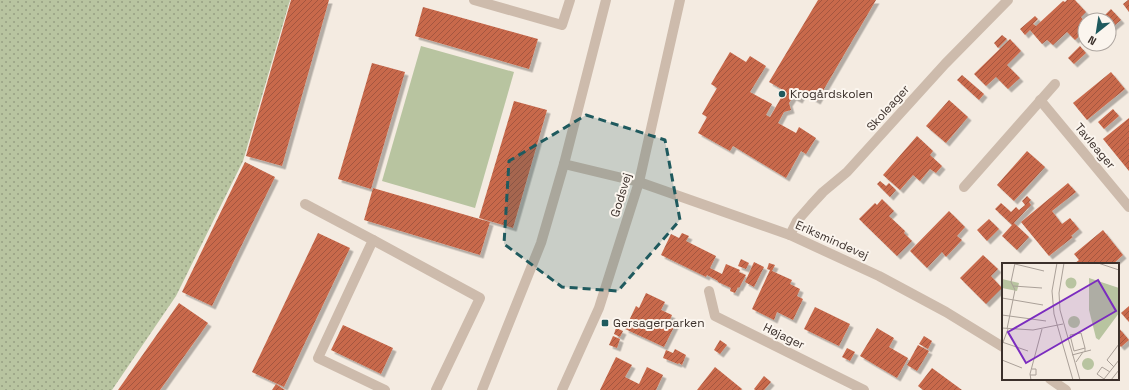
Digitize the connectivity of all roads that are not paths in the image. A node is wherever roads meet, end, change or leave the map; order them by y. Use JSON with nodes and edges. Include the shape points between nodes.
{"nodes":[{"id":1,"x":474,"y":0,"type":"edge"},
{"id":2,"x":570,"y":0,"type":"edge"},
{"id":3,"x":606,"y":0,"type":"edge"},
{"id":4,"x":680,"y":0,"type":"edge"},
{"id":5,"x":1008,"y":0,"type":"edge"},
{"id":6,"x":1055,"y":84,"type":"dead end"},
{"id":7,"x":1040,"y":100,"type":"junction"},
{"id":8,"x":564,"y":164,"type":"junction"},
{"id":9,"x":639,"y":182,"type":"junction"},
{"id":10,"x":964,"y":187,"type":"dead end"},
{"id":11,"x":305,"y":204,"type":"dead end"},
{"id":12,"x":1129,"y":207,"type":"edge"},
{"id":13,"x":790,"y":235,"type":"junction"},
{"id":14,"x":373,"y":240,"type":"junction"},
{"id":15,"x":709,"y":291,"type":"dead end"},
{"id":16,"x":1002,"y":346,"type":"edge"},
{"id":17,"x":1051,"y":380,"type":"edge"},
{"id":18,"x":385,"y":390,"type":"edge"},
{"id":19,"x":436,"y":390,"type":"edge"},
{"id":20,"x":482,"y":390,"type":"edge"},
{"id":21,"x":562,"y":390,"type":"edge"},
{"id":22,"x":864,"y":390,"type":"edge"},
{"id":23,"x":1066,"y":390,"type":"edge"}],
"edges":[{"from":1,"to":2,"type":"street","via":[[562,25]]},
{"from":3,"to":8,"type":"street"},
{"from":4,"to":9,"type":"street","name":"Godsvej"},
{"from":5,"to":13,"type":"street","name":"Skoleager","via":[[945,64],[847,172],[823,192],[797,221]]},
{"from":6,"to":7,"type":"street"},
{"from":7,"to":10,"type":"street"},
{"from":7,"to":12,"type":"street","name":"Tavleager"},
{"from":8,"to":9,"type":"street"},
{"from":8,"to":20,"type":"street","via":[[541,243]]},
{"from":9,"to":13,"type":"street","name":"Eriksmindevej"},
{"from":9,"to":21,"type":"street","name":"Godsvej","via":[[599,308]]},
{"from":11,"to":14,"type":"street"},
{"from":13,"to":16,"type":"street","name":"Eriksmindevej","via":[[880,276]]},
{"from":14,"to":18,"type":"street","via":[[318,358]]},
{"from":14,"to":19,"type":"street","via":[[480,298]]},
{"from":15,"to":22,"type":"street","name":"Højager","via":[[715,316]]},
{"from":17,"to":23,"type":"street"}]}
